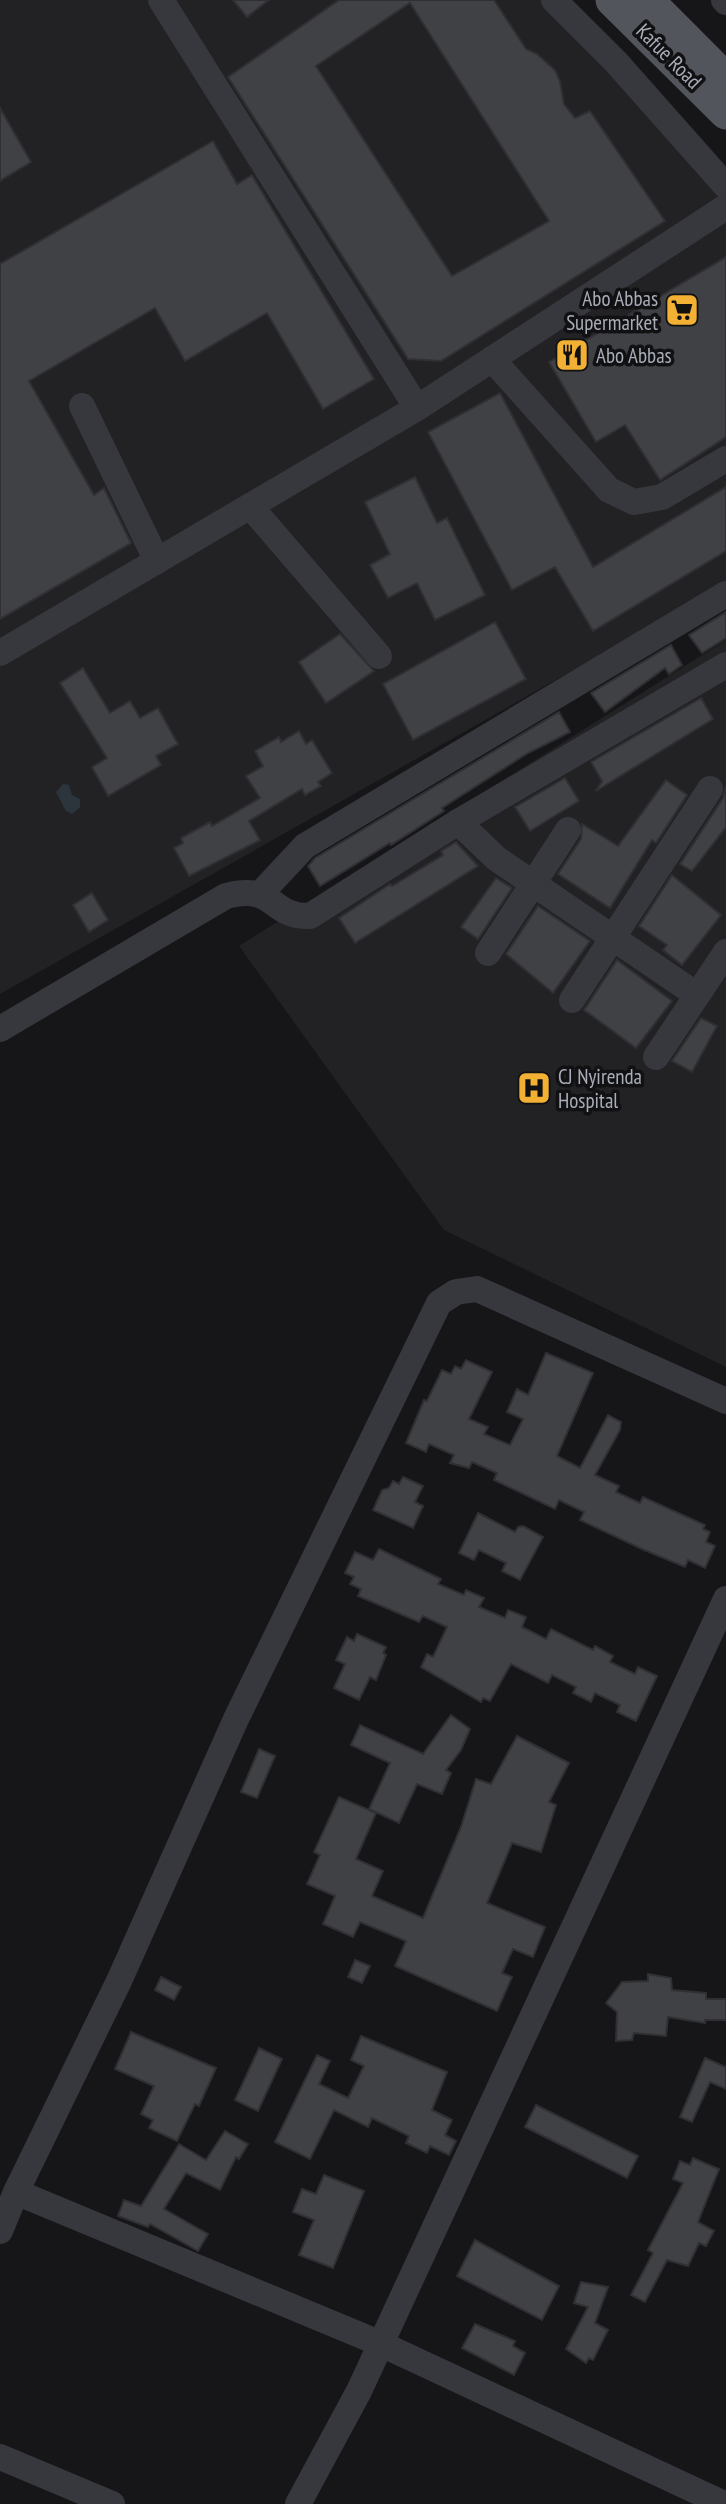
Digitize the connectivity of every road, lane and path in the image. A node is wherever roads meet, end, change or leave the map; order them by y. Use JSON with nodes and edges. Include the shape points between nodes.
{"nodes":[{"id":1,"x":161,"y":0,"type":"edge"},
{"id":2,"x":554,"y":0,"type":"edge"},
{"id":3,"x":612,"y":0,"type":"edge"},
{"id":4,"x":647,"y":0,"type":"edge"},
{"id":5,"x":726,"y":79,"type":"edge"},
{"id":6,"x":726,"y":113,"type":"edge"},
{"id":7,"x":726,"y":186,"type":"edge"},
{"id":8,"x":726,"y":207,"type":"edge"},
{"id":9,"x":492,"y":359,"type":"junction"},
{"id":10,"x":82,"y":406,"type":"dead end"},
{"id":11,"x":417,"y":408,"type":"junction"},
{"id":12,"x":726,"y":459,"type":"edge"},
{"id":13,"x":250,"y":506,"type":"junction"},
{"id":14,"x":157,"y":561,"type":"junction"},
{"id":15,"x":726,"y":594,"type":"edge"},
{"id":16,"x":0,"y":653,"type":"edge"},
{"id":17,"x":379,"y":656,"type":"dead end"},
{"id":18,"x":726,"y":665,"type":"edge"},
{"id":19,"x":710,"y":789,"type":"dead end"},
{"id":20,"x":458,"y":822,"type":"junction"},
{"id":21,"x":568,"y":830,"type":"dead end"},
{"id":22,"x":533,"y":885,"type":"junction"},
{"id":23,"x":261,"y":893,"type":"junction"},
{"id":24,"x":612,"y":939,"type":"junction"},
{"id":25,"x":726,"y":952,"type":"edge"},
{"id":26,"x":488,"y":953,"type":"dead end"},
{"id":27,"x":697,"y":995,"type":"junction"},
{"id":28,"x":572,"y":1000,"type":"dead end"},
{"id":29,"x":0,"y":1028,"type":"edge"},
{"id":30,"x":656,"y":1057,"type":"dead end"},
{"id":31,"x":726,"y":1401,"type":"edge"},
{"id":32,"x":726,"y":1599,"type":"edge"},
{"id":33,"x":16,"y":2192,"type":"junction"},
{"id":34,"x":0,"y":2231,"type":"edge"},
{"id":35,"x":380,"y":2343,"type":"junction"},
{"id":36,"x":0,"y":2457,"type":"edge"},
{"id":37,"x":112,"y":2504,"type":"edge"},
{"id":38,"x":298,"y":2504,"type":"edge"},
{"id":39,"x":724,"y":2504,"type":"edge"}],
"edges":[{"from":1,"to":11,"type":"street"},
{"from":2,"to":7,"type":"street"},
{"from":3,"to":6,"type":"main road","name":"Kafue Road"},
{"from":4,"to":5,"type":"main road","name":"Kafue Road"},
{"from":8,"to":9,"type":"street"},
{"from":9,"to":11,"type":"street"},
{"from":9,"to":12,"type":"street","via":[[609,490],[634,502],[662,497]]},
{"from":10,"to":14,"type":"street"},
{"from":11,"to":13,"type":"street"},
{"from":13,"to":14,"type":"street"},
{"from":13,"to":17,"type":"street"},
{"from":14,"to":16,"type":"street"},
{"from":15,"to":23,"type":"street","via":[[304,846]]},
{"from":18,"to":20,"type":"street"},
{"from":19,"to":24,"type":"street"},
{"from":20,"to":22,"type":"street"},
{"from":20,"to":23,"type":"street","via":[[310,916],[296,916]]},
{"from":21,"to":22,"type":"street"},
{"from":22,"to":24,"type":"street"},
{"from":22,"to":26,"type":"street"},
{"from":23,"to":29,"type":"street","via":[[226,896]]},
{"from":24,"to":27,"type":"street"},
{"from":24,"to":28,"type":"street"},
{"from":25,"to":27,"type":"street"},
{"from":27,"to":30,"type":"street"},
{"from":31,"to":33,"type":"street","via":[[477,1289],[456,1292],[439,1303],[236,1719],[119,1981]]},
{"from":32,"to":35,"type":"street"},
{"from":33,"to":34,"type":"street"},
{"from":33,"to":35,"type":"street"},
{"from":35,"to":38,"type":"street"},
{"from":35,"to":39,"type":"street"},
{"from":36,"to":37,"type":"street"}]}
